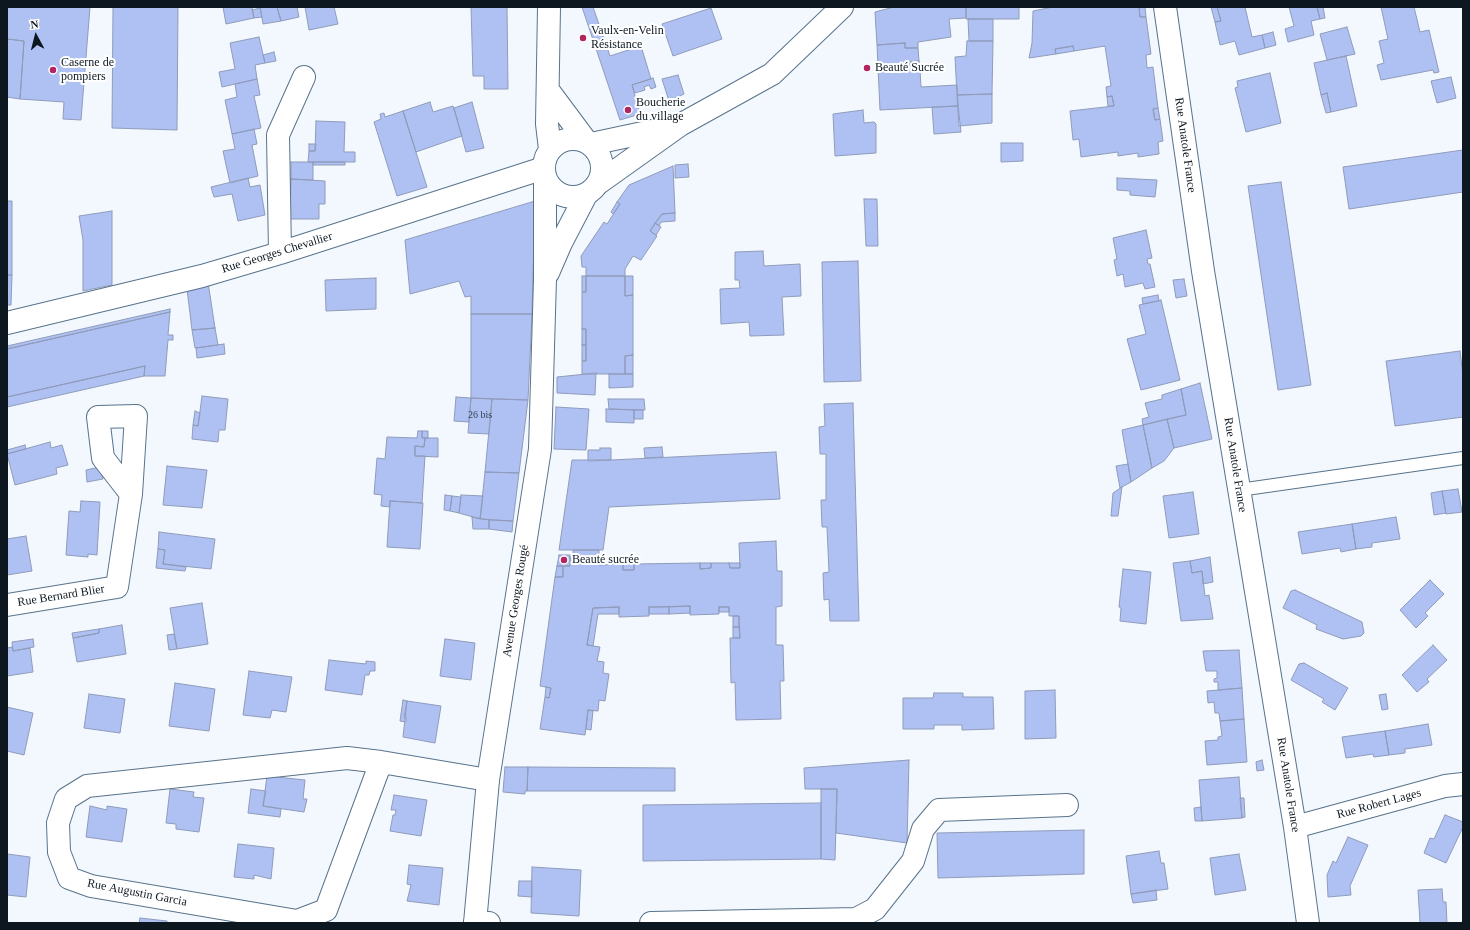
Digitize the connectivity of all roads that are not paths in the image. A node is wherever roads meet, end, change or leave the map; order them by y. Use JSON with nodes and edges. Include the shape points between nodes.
{"nodes":[{"id":1,"x":549,"y":7,"type":"edge"},
{"id":2,"x":842,"y":7,"type":"edge"},
{"id":3,"x":1165,"y":7,"type":"edge"},
{"id":4,"x":304,"y":77,"type":"dead end"},
{"id":5,"x":548,"y":90,"type":"junction"},
{"id":6,"x":680,"y":125,"type":"junction"},
{"id":7,"x":589,"y":143,"type":"junction"},
{"id":8,"x":546,"y":165,"type":"junction"},
{"id":9,"x":593,"y":188,"type":"junction"},
{"id":10,"x":280,"y":253,"type":"junction"},
{"id":11,"x":545,"y":279,"type":"junction"},
{"id":12,"x":7,"y":323,"type":"edge"},
{"id":13,"x":1463,"y":458,"type":"edge"},
{"id":14,"x":1239,"y":490,"type":"junction"},
{"id":15,"x":131,"y":494,"type":"dead end"},
{"id":16,"x":7,"y":605,"type":"edge"},
{"id":17,"x":381,"y":762,"type":"junction"},
{"id":18,"x":488,"y":780,"type":"junction"},
{"id":19,"x":1463,"y":784,"type":"edge"},
{"id":20,"x":1067,"y":805,"type":"dead end"},
{"id":21,"x":1294,"y":827,"type":"junction"},
{"id":22,"x":875,"y":916,"type":"edge"},
{"id":23,"x":475,"y":923,"type":"edge"},
{"id":24,"x":489,"y":923,"type":"edge"},
{"id":25,"x":651,"y":923,"type":"edge"},
{"id":26,"x":1308,"y":923,"type":"edge"}],
"edges":[{"from":1,"to":5,"type":"street","name":"Avenue Georges Rougé"},
{"from":2,"to":6,"type":"street","name":"Avenue Georges Rougé","via":[[772,74]]},
{"from":3,"to":14,"type":"street","name":"Rue Anatole France","via":[[1203,271]]},
{"from":4,"to":10,"type":"street","via":[[278,135]]},
{"from":5,"to":7,"type":"street"},
{"from":5,"to":8,"type":"street","name":"Avenue Georges Rougé"},
{"from":6,"to":7,"type":"street","name":"Avenue Georges Rougé"},
{"from":6,"to":9,"type":"street","name":"Avenue Georges Rougé"},
{"from":7,"to":8,"type":"street","via":[[576,138],[558,143]]},
{"from":7,"to":9,"type":"street","via":[[600,154],[603,163],[603,173]]},
{"from":8,"to":9,"type":"street","via":[[550,186],[557,193],[566,197],[576,197]]},
{"from":8,"to":10,"type":"street","name":"Rue Georges Chevallier"},
{"from":8,"to":11,"type":"street","name":"Avenue Georges Rougé"},
{"from":9,"to":11,"type":"street","name":"Avenue Georges Rougé","via":[[561,243]]},
{"from":10,"to":12,"type":"street","name":"Rue Georges Chevallier","via":[[202,276]]},
{"from":11,"to":18,"type":"street","name":"Avenue Georges Rougé","via":[[540,449]]},
{"from":13,"to":14,"type":"lane"},
{"from":14,"to":21,"type":"street","name":"Rue Anatole France"},
{"from":15,"to":16,"type":"street","name":"Rue Bernard Blier","via":[[117,587]]},
{"from":17,"to":17,"type":"street","name":"Rue Augustin Garcia","via":[[346,758],[87,786],[66,799],[58,824],[59,852],[69,878],[90,886],[297,921],[326,910]]},
{"from":17,"to":18,"type":"street","name":"Rue Augustin Garcia"},
{"from":18,"to":23,"type":"street","name":"Avenue Georges Rougé"},
{"from":19,"to":21,"type":"street","name":"Rue Robert Lages","via":[[1445,786]]},
{"from":20,"to":22,"type":"street","via":[[939,810],[923,829],[913,861]]},
{"from":21,"to":26,"type":"street","name":"Rue Anatole France"},
{"from":22,"to":25,"type":"street","via":[[856,920]]},
{"from":23,"to":24,"type":"street"}]}
